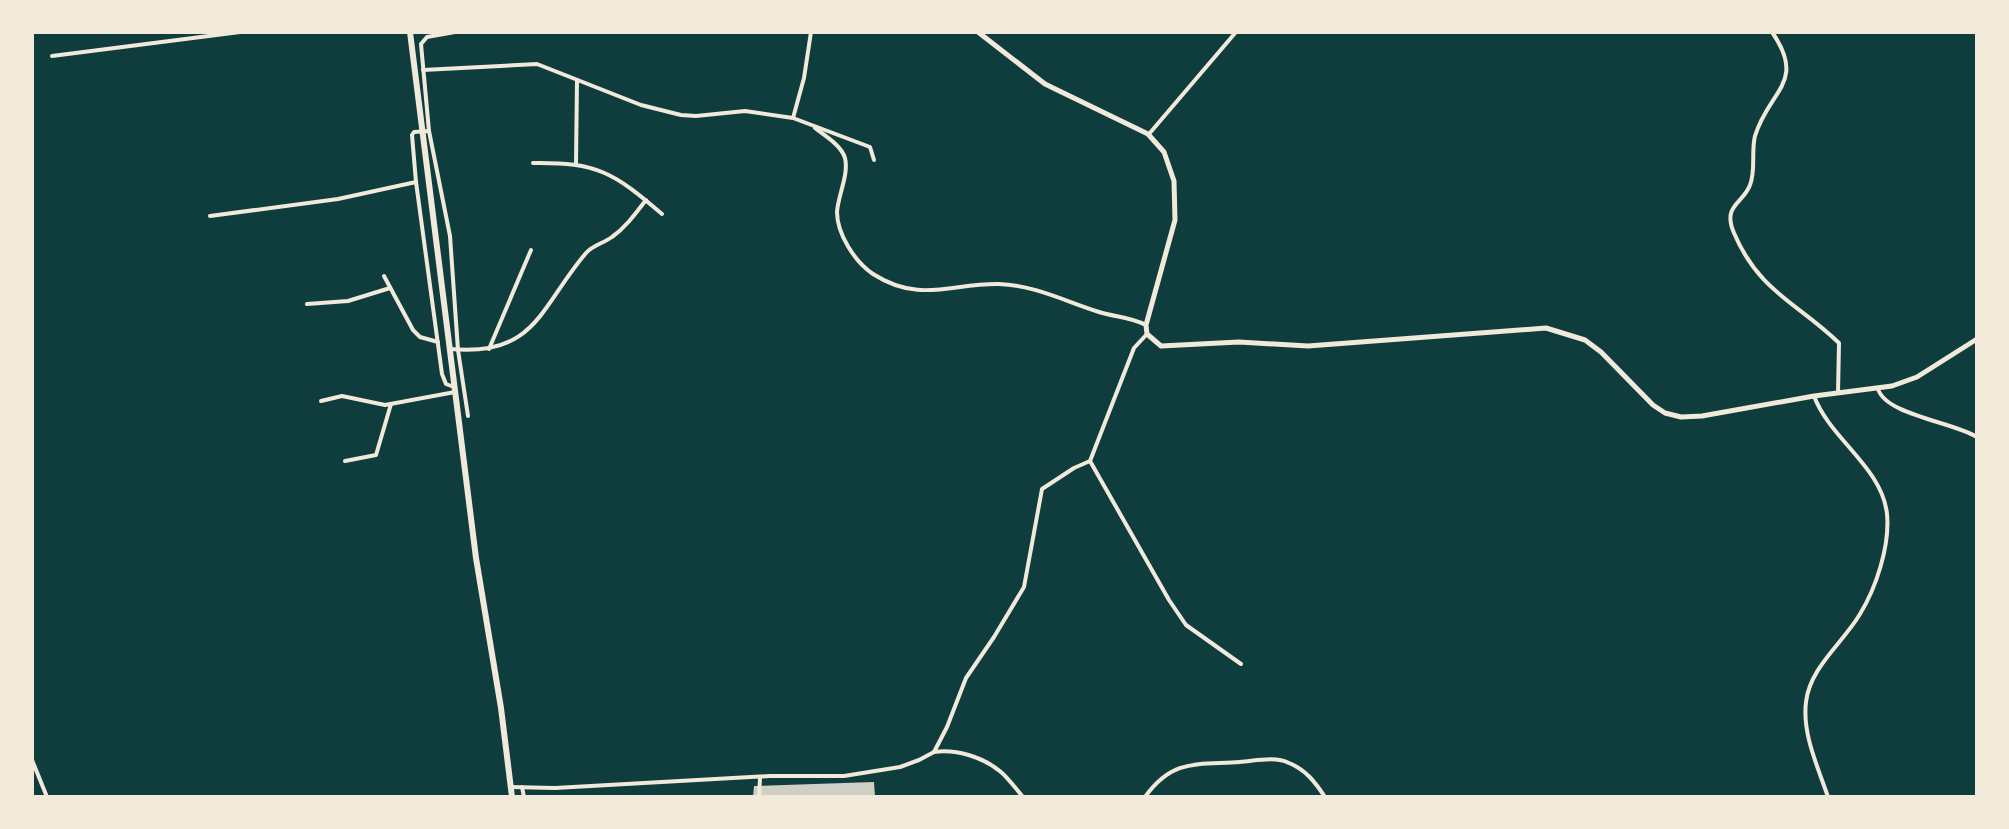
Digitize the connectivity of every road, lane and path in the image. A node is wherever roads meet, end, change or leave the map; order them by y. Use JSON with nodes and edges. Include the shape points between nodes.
{"nodes":[{"id":1,"x":197,"y":32,"type":"edge"},
{"id":2,"x":240,"y":32,"type":"edge"},
{"id":3,"x":410,"y":32,"type":"edge"},
{"id":4,"x":455,"y":32,"type":"edge"},
{"id":5,"x":811,"y":32,"type":"edge"},
{"id":6,"x":978,"y":32,"type":"edge"},
{"id":7,"x":1236,"y":32,"type":"edge"},
{"id":8,"x":1772,"y":32,"type":"edge"},
{"id":9,"x":202,"y":37,"type":"junction"},
{"id":10,"x":52,"y":56,"type":"dead end"},
{"id":11,"x":423,"y":70,"type":"junction"},
{"id":12,"x":577,"y":80,"type":"junction"},
{"id":13,"x":793,"y":118,"type":"junction"},
{"id":14,"x":813,"y":126,"type":"junction"},
{"id":15,"x":425,"y":131,"type":"junction"},
{"id":16,"x":1148,"y":134,"type":"junction"},
{"id":17,"x":874,"y":160,"type":"dead end"},
{"id":18,"x":533,"y":163,"type":"dead end"},
{"id":19,"x":576,"y":163,"type":"junction"},
{"id":20,"x":416,"y":182,"type":"junction"},
{"id":21,"x":646,"y":200,"type":"junction"},
{"id":22,"x":662,"y":214,"type":"dead end"},
{"id":23,"x":210,"y":216,"type":"dead end"},
{"id":24,"x":531,"y":250,"type":"dead end"},
{"id":25,"x":451,"y":257,"type":"junction"},
{"id":26,"x":444,"y":258,"type":"dead end"},
{"id":27,"x":384,"y":276,"type":"dead end"},
{"id":28,"x":391,"y":288,"type":"junction"},
{"id":29,"x":307,"y":304,"type":"dead end"},
{"id":30,"x":1146,"y":325,"type":"junction"},
{"id":31,"x":1147,"y":334,"type":"junction"},
{"id":32,"x":1977,"y":339,"type":"edge"},
{"id":33,"x":438,"y":342,"type":"junction"},
{"id":34,"x":450,"y":349,"type":"junction"},
{"id":35,"x":489,"y":349,"type":"junction"},
{"id":36,"x":458,"y":350,"type":"junction"},
{"id":37,"x":1878,"y":389,"type":"junction"},
{"id":38,"x":455,"y":390,"type":"junction"},
{"id":39,"x":1838,"y":393,"type":"junction"},
{"id":40,"x":1814,"y":396,"type":"junction"},
{"id":41,"x":321,"y":401,"type":"dead end"},
{"id":42,"x":391,"y":404,"type":"junction"},
{"id":43,"x":468,"y":416,"type":"dead end"},
{"id":44,"x":1977,"y":437,"type":"edge"},
{"id":45,"x":345,"y":461,"type":"dead end"},
{"id":46,"x":1090,"y":461,"type":"junction"},
{"id":47,"x":1241,"y":664,"type":"dead end"},
{"id":48,"x":934,"y":752,"type":"junction"},
{"id":49,"x":32,"y":760,"type":"edge"},
{"id":50,"x":760,"y":778,"type":"junction"},
{"id":51,"x":511,"y":787,"type":"junction"},
{"id":52,"x":522,"y":787,"type":"junction"},
{"id":53,"x":47,"y":797,"type":"edge"},
{"id":54,"x":512,"y":797,"type":"edge"},
{"id":55,"x":524,"y":797,"type":"edge"},
{"id":56,"x":759,"y":797,"type":"edge"},
{"id":57,"x":1023,"y":797,"type":"edge"},
{"id":58,"x":1145,"y":797,"type":"edge"},
{"id":59,"x":1325,"y":797,"type":"edge"},
{"id":60,"x":1828,"y":797,"type":"edge"}],
"edges":[{"from":1,"to":9,"type":"street"},
{"from":2,"to":9,"type":"street"},
{"from":3,"to":15,"type":"highway"},
{"from":4,"to":11,"type":"street","via":[[423,39]]},
{"from":5,"to":13,"type":"street"},
{"from":6,"to":16,"type":"street","via":[[1045,84]]},
{"from":7,"to":16,"type":"street"},
{"from":8,"to":39,"type":"street","via":[[1788,76],[1760,120],[1752,181],[1730,221],[1755,271],[1839,343]]},
{"from":9,"to":10,"type":"street"},
{"from":11,"to":12,"type":"street","via":[[537,64]]},
{"from":11,"to":15,"type":"street"},
{"from":12,"to":13,"type":"street","via":[[681,115],[745,111]]},
{"from":12,"to":19,"type":"street"},
{"from":13,"to":14,"type":"street"},
{"from":14,"to":17,"type":"street","via":[[870,147]]},
{"from":14,"to":30,"type":"street","via":[[845,157],[837,214],[847,244],[873,274],[922,291],[1013,286]]},
{"from":15,"to":20,"type":"street","via":[[412,135]]},
{"from":15,"to":25,"type":"street"},
{"from":15,"to":34,"type":"highway"},
{"from":16,"to":30,"type":"street","via":[[1172,167],[1176,207]]},
{"from":18,"to":19,"type":"street"},
{"from":19,"to":21,"type":"street","via":[[605,172]]},
{"from":20,"to":23,"type":"street","via":[[338,199]]},
{"from":20,"to":33,"type":"street"},
{"from":21,"to":22,"type":"street"},
{"from":21,"to":35,"type":"street","via":[[627,224],[585,255],[536,324]]},
{"from":24,"to":35,"type":"street"},
{"from":25,"to":26,"type":"street"},
{"from":25,"to":36,"type":"street"},
{"from":27,"to":28,"type":"street"},
{"from":28,"to":29,"type":"street","via":[[348,301]]},
{"from":28,"to":33,"type":"street","via":[[413,330]]},
{"from":30,"to":31,"type":"street"},
{"from":31,"to":40,"type":"street","via":[[1167,348],[1221,342],[1308,346],[1546,328],[1585,340],[1665,413],[1702,416]]},
{"from":31,"to":46,"type":"street","via":[[1134,348]]},
{"from":32,"to":37,"type":"street","via":[[1917,377]]},
{"from":33,"to":38,"type":"street","via":[[444,380]]},
{"from":34,"to":36,"type":"street"},
{"from":34,"to":38,"type":"highway"},
{"from":35,"to":36,"type":"street"},
{"from":36,"to":43,"type":"street"},
{"from":37,"to":39,"type":"street"},
{"from":37,"to":44,"type":"street","via":[[1896,408]]},
{"from":38,"to":42,"type":"street"},
{"from":38,"to":51,"type":"highway"},
{"from":39,"to":40,"type":"street"},
{"from":40,"to":60,"type":"street","via":[[1880,488],[1887,514],[1870,593],[1811,682],[1806,700],[1806,730]]},
{"from":41,"to":42,"type":"street","via":[[342,396]]},
{"from":42,"to":45,"type":"street","via":[[376,455]]},
{"from":46,"to":47,"type":"street","via":[[1186,625]]},
{"from":46,"to":48,"type":"street","via":[[1042,489],[1024,587],[966,678]]},
{"from":48,"to":50,"type":"street","via":[[911,764],[872,772]]},
{"from":48,"to":57,"type":"street","via":[[971,755],[1001,772]]},
{"from":49,"to":53,"type":"street"},
{"from":50,"to":52,"type":"street"},
{"from":50,"to":56,"type":"street"},
{"from":51,"to":52,"type":"street"},
{"from":51,"to":54,"type":"highway"},
{"from":52,"to":55,"type":"street"},
{"from":58,"to":59,"type":"street","via":[[1167,775],[1189,764],[1266,760],[1290,763],[1313,778]]}]}
